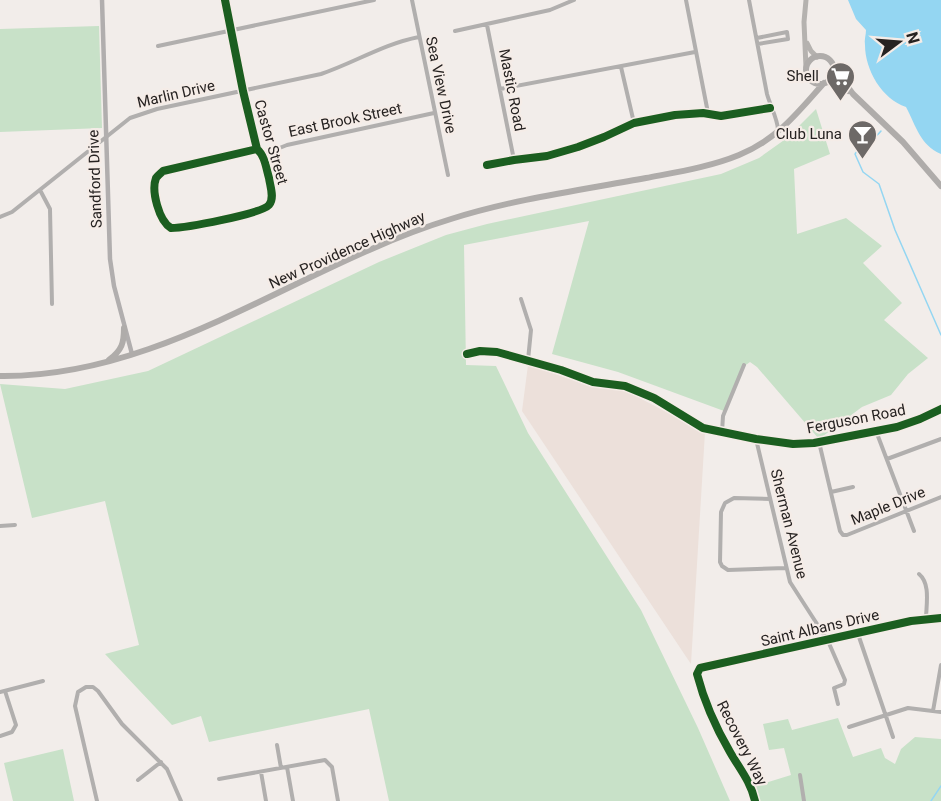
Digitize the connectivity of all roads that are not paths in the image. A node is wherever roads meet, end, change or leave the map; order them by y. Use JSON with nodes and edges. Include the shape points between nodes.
{"nodes":[{"id":1,"x":102,"y":0,"type":"edge"},
{"id":2,"x":225,"y":0,"type":"edge"},
{"id":3,"x":374,"y":0,"type":"edge"},
{"id":4,"x":412,"y":0,"type":"edge"},
{"id":5,"x":574,"y":0,"type":"edge"},
{"id":6,"x":686,"y":0,"type":"edge"},
{"id":7,"x":749,"y":0,"type":"edge"},
{"id":8,"x":806,"y":0,"type":"edge"},
{"id":9,"x":487,"y":25,"type":"junction"},
{"id":10,"x":231,"y":31,"type":"junction"},
{"id":11,"x":455,"y":31,"type":"dead end"},
{"id":12,"x":804,"y":36,"type":"junction"},
{"id":13,"x":419,"y":37,"type":"junction"},
{"id":14,"x":757,"y":38,"type":"junction"},
{"id":15,"x":758,"y":44,"type":"junction"},
{"id":16,"x":158,"y":46,"type":"dead end"},
{"id":17,"x":695,"y":52,"type":"junction"},
{"id":18,"x":817,"y":57,"type":"junction"},
{"id":19,"x":621,"y":67,"type":"junction"},
{"id":20,"x":833,"y":67,"type":"junction"},
{"id":21,"x":806,"y":68,"type":"junction"},
{"id":22,"x":812,"y":81,"type":"junction"},
{"id":23,"x":826,"y":82,"type":"junction"},
{"id":24,"x":500,"y":89,"type":"junction"},
{"id":25,"x":243,"y":92,"type":"junction"},
{"id":26,"x":853,"y":94,"type":"junction"},
{"id":27,"x":770,"y":108,"type":"junction"},
{"id":28,"x":802,"y":109,"type":"junction"},
{"id":29,"x":434,"y":113,"type":"junction"},
{"id":30,"x":708,"y":113,"type":"junction"},
{"id":31,"x":634,"y":123,"type":"junction"},
{"id":32,"x":778,"y":124,"type":"junction"},
{"id":33,"x":785,"y":126,"type":"junction"},
{"id":34,"x":777,"y":132,"type":"junction"},
{"id":35,"x":105,"y":136,"type":"junction"},
{"id":36,"x":257,"y":148,"type":"junction"},
{"id":37,"x":262,"y":155,"type":"junction"},
{"id":38,"x":514,"y":160,"type":"junction"},
{"id":39,"x":487,"y":165,"type":"dead end"},
{"id":40,"x":448,"y":175,"type":"dead end"},
{"id":41,"x":941,"y":186,"type":"edge"},
{"id":42,"x":40,"y":190,"type":"junction"},
{"id":43,"x":0,"y":216,"type":"edge"},
{"id":44,"x":521,"y":299,"type":"dead end"},
{"id":45,"x":52,"y":304,"type":"dead end"},
{"id":46,"x":124,"y":328,"type":"junction"},
{"id":47,"x":467,"y":354,"type":"dead end"},
{"id":48,"x":132,"y":355,"type":"junction"},
{"id":49,"x":528,"y":360,"type":"junction"},
{"id":50,"x":106,"y":362,"type":"junction"},
{"id":51,"x":744,"y":365,"type":"dead end"},
{"id":52,"x":0,"y":376,"type":"edge"},
{"id":53,"x":941,"y":409,"type":"edge"},
{"id":54,"x":876,"y":431,"type":"junction"},
{"id":55,"x":722,"y":432,"type":"junction"},
{"id":56,"x":756,"y":439,"type":"junction"},
{"id":57,"x":941,"y":439,"type":"edge"},
{"id":58,"x":819,"y":442,"type":"junction"},
{"id":59,"x":887,"y":459,"type":"junction"},
{"id":60,"x":853,"y":487,"type":"dead end"},
{"id":61,"x":831,"y":492,"type":"junction"},
{"id":62,"x":941,"y":497,"type":"edge"},
{"id":63,"x":770,"y":498,"type":"junction"},
{"id":64,"x":907,"y":511,"type":"junction"},
{"id":65,"x":15,"y":525,"type":"dead end"},
{"id":66,"x":0,"y":526,"type":"edge"},
{"id":67,"x":914,"y":531,"type":"dead end"},
{"id":68,"x":786,"y":568,"type":"junction"},
{"id":69,"x":919,"y":574,"type":"dead end"},
{"id":70,"x":941,"y":618,"type":"edge"},
{"id":71,"x":926,"y":620,"type":"junction"},
{"id":72,"x":858,"y":634,"type":"junction"},
{"id":73,"x":828,"y":641,"type":"junction"},
{"id":74,"x":941,"y":665,"type":"edge"},
{"id":75,"x":705,"y":666,"type":"joint"},
{"id":76,"x":43,"y":681,"type":"dead end"},
{"id":77,"x":2,"y":692,"type":"edge"},
{"id":78,"x":838,"y":704,"type":"dead end"},
{"id":79,"x":933,"y":711,"type":"junction"},
{"id":80,"x":941,"y":712,"type":"edge"},
{"id":81,"x":886,"y":716,"type":"junction"},
{"id":82,"x":849,"y":727,"type":"dead end"},
{"id":83,"x":0,"y":736,"type":"edge"},
{"id":84,"x":893,"y":737,"type":"dead end"},
{"id":85,"x":277,"y":745,"type":"dead end"},
{"id":86,"x":161,"y":762,"type":"junction"},
{"id":87,"x":287,"y":767,"type":"junction"},
{"id":88,"x":281,"y":768,"type":"junction"},
{"id":89,"x":261,"y":772,"type":"junction"},
{"id":90,"x":800,"y":775,"type":"dead end"},
{"id":91,"x":219,"y":779,"type":"dead end"},
{"id":92,"x":138,"y":780,"type":"dead end"},
{"id":93,"x":97,"y":801,"type":"edge"},
{"id":94,"x":181,"y":801,"type":"edge"},
{"id":95,"x":266,"y":801,"type":"edge"},
{"id":96,"x":293,"y":801,"type":"edge"},
{"id":97,"x":338,"y":801,"type":"edge"},
{"id":98,"x":755,"y":801,"type":"edge"},
{"id":99,"x":804,"y":801,"type":"edge"}],
"edges":[{"from":1,"to":35,"type":"street","name":"Sandford Drive"},
{"from":2,"to":10,"type":"street","name":"Castor Street"},
{"from":3,"to":10,"type":"street"},
{"from":4,"to":13,"type":"street","name":"Sea View Drive"},
{"from":5,"to":9,"type":"street"},
{"from":6,"to":17,"type":"street"},
{"from":7,"to":14,"type":"street"},
{"from":8,"to":12,"type":"main road"},
{"from":9,"to":11,"type":"street"},
{"from":9,"to":24,"type":"street","name":"Mastic Road"},
{"from":10,"to":16,"type":"street"},
{"from":10,"to":25,"type":"street","name":"Castor Street"},
{"from":12,"to":18,"type":"main road"},
{"from":12,"to":21,"type":"main road"},
{"from":13,"to":25,"type":"street","name":"Marlin Drive","via":[[381,48],[335,70]]},
{"from":13,"to":29,"type":"street","name":"Sea View Drive"},
{"from":14,"to":15,"type":"street"},
{"from":14,"to":15,"type":"street","via":[[787,32],[788,39]]},
{"from":15,"to":27,"type":"street"},
{"from":17,"to":19,"type":"street"},
{"from":17,"to":30,"type":"street"},
{"from":18,"to":20,"type":"highway","via":[[828,59]]},
{"from":18,"to":21,"type":"highway"},
{"from":19,"to":24,"type":"street"},
{"from":19,"to":31,"type":"street"},
{"from":20,"to":23,"type":"highway"},
{"from":20,"to":26,"type":"highway"},
{"from":21,"to":22,"type":"highway"},
{"from":22,"to":23,"type":"highway"},
{"from":22,"to":28,"type":"highway","name":"New Providence Highway","via":[[812,90]]},
{"from":23,"to":26,"type":"highway"},
{"from":23,"to":28,"type":"highway","name":"New Providence Highway"},
{"from":24,"to":38,"type":"street","name":"Mastic Road"},
{"from":25,"to":35,"type":"street","name":"Marlin Drive","via":[[143,113]]},
{"from":25,"to":36,"type":"street","name":"Castor Street"},
{"from":26,"to":41,"type":"highway"},
{"from":27,"to":30,"type":"street","via":[[721,116]]},
{"from":27,"to":32,"type":"street"},
{"from":28,"to":33,"type":"highway","name":"New Providence Highway"},
{"from":29,"to":37,"type":"street","name":"East Brook Street","via":[[287,145]]},
{"from":29,"to":40,"type":"street","name":"Sea View Drive"},
{"from":30,"to":31,"type":"street"},
{"from":31,"to":38,"type":"street","via":[[578,147]]},
{"from":32,"to":33,"type":"street"},
{"from":32,"to":34,"type":"street"},
{"from":33,"to":34,"type":"highway","name":"New Providence Highway"},
{"from":34,"to":48,"type":"highway","name":"New Providence Highway","via":[[759,145],[720,162],[487,209],[416,230],[184,336]]},
{"from":35,"to":42,"type":"street","name":"Marlin Drive"},
{"from":35,"to":46,"type":"street","name":"Sandford Drive","via":[[110,259]]},
{"from":36,"to":37,"type":"street","name":"Castor Street"},
{"from":36,"to":37,"type":"street","name":"Castor Street","via":[[171,168],[159,175],[155,193],[164,222],[171,228],[186,227],[260,211],[269,205],[272,197]]},
{"from":38,"to":39,"type":"street"},
{"from":42,"to":43,"type":"street","name":"Marlin Drive","via":[[12,212]]},
{"from":42,"to":45,"type":"street","via":[[50,209]]},
{"from":44,"to":49,"type":"street","via":[[531,330]]},
{"from":46,"to":48,"type":"street","name":"Sandford Drive"},
{"from":46,"to":50,"type":"highway","via":[[123,345]]},
{"from":47,"to":49,"type":"street","name":"Ferguson Road","via":[[497,352]]},
{"from":48,"to":50,"type":"highway","name":"New Providence Highway"},
{"from":49,"to":55,"type":"street","name":"Ferguson Road","via":[[584,380],[625,386],[703,428]]},
{"from":50,"to":52,"type":"highway","name":"New Providence Highway"},
{"from":51,"to":55,"type":"street","via":[[723,416]]},
{"from":53,"to":54,"type":"street","name":"Ferguson Road","via":[[908,424]]},
{"from":54,"to":58,"type":"street","name":"Ferguson Road"},
{"from":54,"to":59,"type":"street"},
{"from":55,"to":56,"type":"street","name":"Ferguson Road"},
{"from":56,"to":58,"type":"street","name":"Ferguson Road","via":[[793,444]]},
{"from":56,"to":63,"type":"street","name":"Sherman Avenue"},
{"from":57,"to":59,"type":"street"},
{"from":58,"to":61,"type":"street"},
{"from":59,"to":64,"type":"street"},
{"from":60,"to":61,"type":"street"},
{"from":61,"to":64,"type":"street","name":"Maple Drive","via":[[843,535]]},
{"from":62,"to":64,"type":"street","name":"Maple Drive"},
{"from":63,"to":68,"type":"street","name":"Sherman Avenue"},
{"from":63,"to":68,"type":"street","via":[[734,498],[725,503],[721,512],[720,562],[724,569],[733,571]]},
{"from":64,"to":67,"type":"street"},
{"from":65,"to":66,"type":"street"},
{"from":68,"to":73,"type":"street","name":"Sherman Avenue","via":[[791,586]]},
{"from":69,"to":71,"type":"street","via":[[926,586]]},
{"from":70,"to":71,"type":"street","name":"Saint Albans Drive"},
{"from":71,"to":72,"type":"street","name":"Saint Albans Drive"},
{"from":72,"to":73,"type":"street","name":"Saint Albans Drive"},
{"from":72,"to":81,"type":"street"},
{"from":73,"to":75,"type":"street","name":"Saint Albans Drive"},
{"from":73,"to":78,"type":"street","name":"Sherman Avenue","via":[[845,680],[834,688]]},
{"from":74,"to":79,"type":"street"},
{"from":75,"to":98,"type":"street","name":"Recovery Way","via":[[697,674],[710,711],[751,786]]},
{"from":76,"to":77,"type":"street"},
{"from":77,"to":83,"type":"street","via":[[16,725],[12,732]]},
{"from":79,"to":80,"type":"street"},
{"from":79,"to":81,"type":"street","via":[[908,708]]},
{"from":81,"to":82,"type":"street"},
{"from":81,"to":84,"type":"street"},
{"from":85,"to":88,"type":"street"},
{"from":86,"to":92,"type":"street"},
{"from":86,"to":93,"type":"street","via":[[122,724],[98,691],[86,687],[78,692],[75,706]]},
{"from":86,"to":94,"type":"street"},
{"from":87,"to":88,"type":"street"},
{"from":87,"to":96,"type":"street"},
{"from":87,"to":97,"type":"street","via":[[328,761]]},
{"from":88,"to":89,"type":"street"},
{"from":89,"to":91,"type":"street"},
{"from":89,"to":95,"type":"street"},
{"from":90,"to":99,"type":"street"}]}
